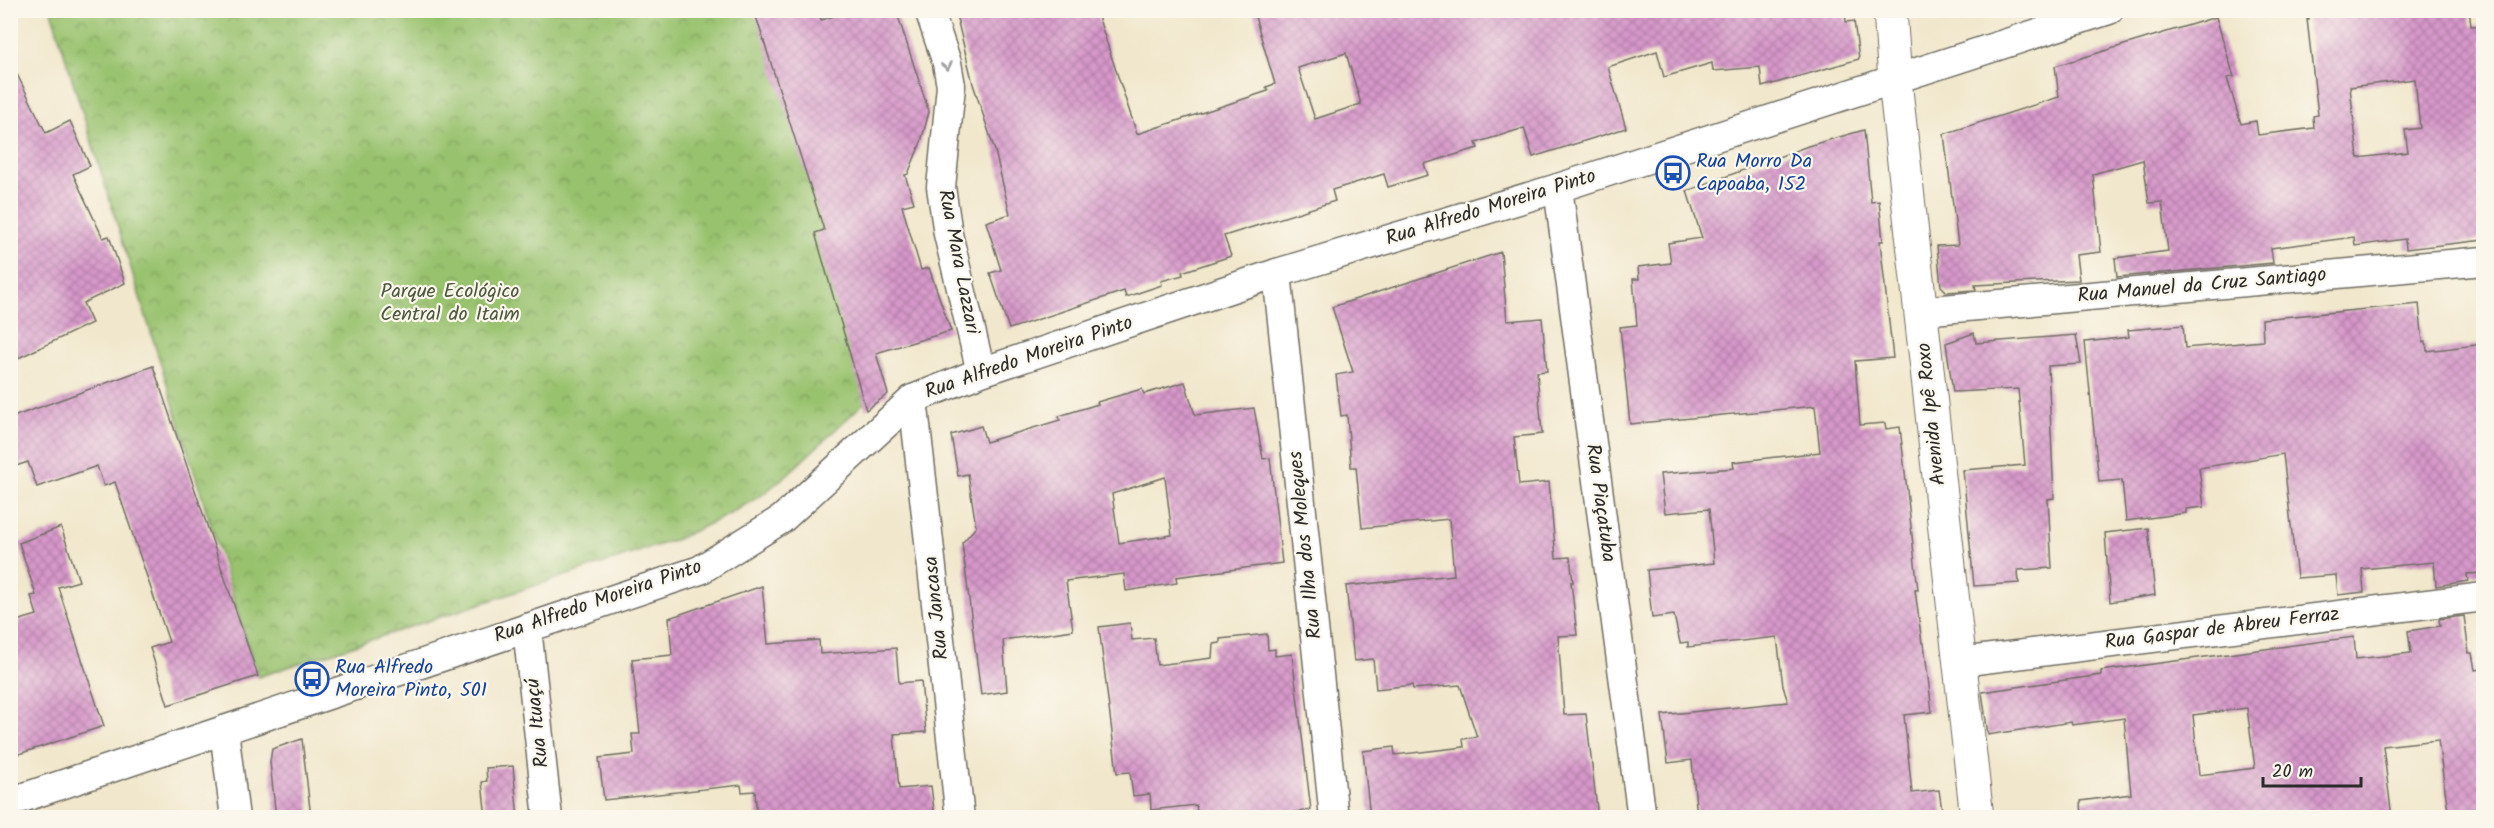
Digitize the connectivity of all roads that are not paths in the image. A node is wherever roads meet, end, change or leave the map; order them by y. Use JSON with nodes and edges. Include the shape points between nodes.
{"nodes":[{"id":1,"x":929,"y":10,"type":"edge"},
{"id":2,"x":1890,"y":10,"type":"edge"},
{"id":3,"x":2109,"y":10,"type":"edge"},
{"id":4,"x":1895,"y":81,"type":"junction"},
{"id":5,"x":1558,"y":188,"type":"junction"},
{"id":6,"x":2484,"y":261,"type":"edge"},
{"id":7,"x":1277,"y":273,"type":"junction"},
{"id":8,"x":1921,"y":311,"type":"junction"},
{"id":9,"x":981,"y":372,"type":"junction"},
{"id":10,"x":913,"y":399,"type":"junction"},
{"id":11,"x":2484,"y":597,"type":"edge"},
{"id":12,"x":527,"y":628,"type":"junction"},
{"id":13,"x":1960,"y":662,"type":"junction"},
{"id":14,"x":224,"y":730,"type":"junction"},
{"id":15,"x":10,"y":802,"type":"edge"},
{"id":16,"x":235,"y":818,"type":"edge"},
{"id":17,"x":548,"y":818,"type":"edge"},
{"id":18,"x":960,"y":818,"type":"edge"},
{"id":19,"x":1334,"y":818,"type":"edge"},
{"id":20,"x":1642,"y":818,"type":"edge"},
{"id":21,"x":1977,"y":818,"type":"edge"}],
"edges":[{"from":1,"to":9,"type":"street","name":"Rua Mara Lazzari","one_way":true,"via":[[951,86],[941,187],[948,234]]},
{"from":2,"to":4,"type":"street","name":"Avenida Ipê Roxo"},
{"from":3,"to":4,"type":"street","name":"Rua Alfredo Moreira Pinto"},
{"from":4,"to":5,"type":"street","name":"Rua Alfredo Moreira Pinto"},
{"from":4,"to":8,"type":"street","name":"Avenida Ipê Roxo"},
{"from":5,"to":7,"type":"street","name":"Rua Alfredo Moreira Pinto"},
{"from":5,"to":20,"type":"street","name":"Rua Piaçatuba"},
{"from":6,"to":8,"type":"street","name":"Rua Manuel da Cruz Santiago"},
{"from":7,"to":9,"type":"street","name":"Rua Alfredo Moreira Pinto"},
{"from":7,"to":19,"type":"street","name":"Rua Ilha dos Moleques"},
{"from":8,"to":13,"type":"street","name":"Avenida Ipê Roxo"},
{"from":9,"to":10,"type":"street","name":"Rua Alfredo Moreira Pinto"},
{"from":10,"to":12,"type":"street","name":"Rua Alfredo Moreira Pinto","via":[[782,519],[700,570]]},
{"from":10,"to":18,"type":"street","name":"Rua Jancasa"},
{"from":11,"to":13,"type":"street","name":"Rua Gaspar de Abreu Ferraz"},
{"from":12,"to":14,"type":"street","name":"Rua Alfredo Moreira Pinto"},
{"from":12,"to":17,"type":"street","name":"Rua Ituaçú"},
{"from":13,"to":21,"type":"street","name":"Avenida Ipê Roxo"},
{"from":14,"to":15,"type":"street","name":"Rua Alfredo Moreira Pinto"},
{"from":14,"to":16,"type":"street"}]}
